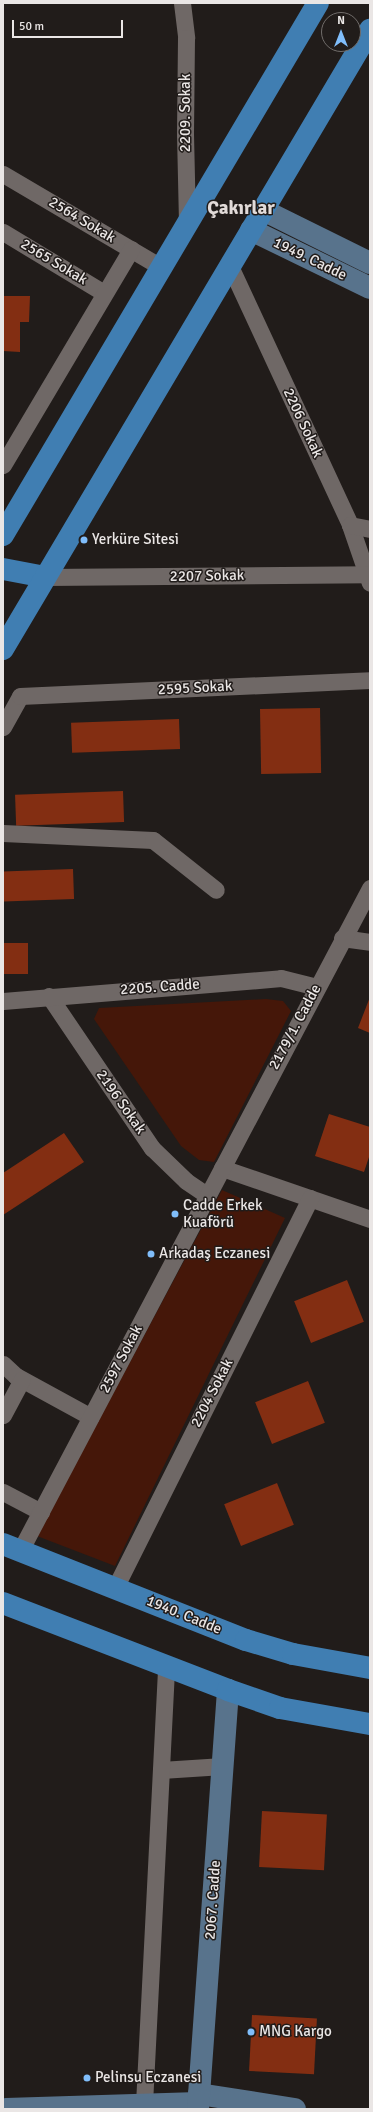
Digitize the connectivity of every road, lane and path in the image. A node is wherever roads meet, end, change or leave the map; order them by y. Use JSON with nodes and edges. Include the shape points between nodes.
{"nodes":[{"id":1,"x":182,"y":3,"type":"edge"},
{"id":2,"x":318,"y":3,"type":"edge"},
{"id":3,"x":370,"y":30,"type":"edge"},
{"id":4,"x":3,"y":174,"type":"edge"},
{"id":5,"x":263,"y":210,"type":"junction"},
{"id":6,"x":188,"y":223,"type":"junction"},
{"id":7,"x":251,"y":230,"type":"junction"},
{"id":8,"x":3,"y":232,"type":"edge"},
{"id":9,"x":131,"y":249,"type":"junction"},
{"id":10,"x":370,"y":263,"type":"edge"},
{"id":11,"x":230,"y":266,"type":"junction"},
{"id":12,"x":161,"y":267,"type":"junction"},
{"id":13,"x":370,"y":288,"type":"edge"},
{"id":14,"x":104,"y":293,"type":"junction"},
{"id":15,"x":3,"y":465,"type":"edge"},
{"id":16,"x":350,"y":525,"type":"junction"},
{"id":17,"x":370,"y":529,"type":"edge"},
{"id":18,"x":3,"y":535,"type":"edge"},
{"id":19,"x":3,"y":569,"type":"edge"},
{"id":20,"x":45,"y":577,"type":"junction"},
{"id":21,"x":369,"y":578,"type":"edge"},
{"id":22,"x":3,"y":649,"type":"edge"},
{"id":23,"x":370,"y":680,"type":"edge"},
{"id":24,"x":3,"y":727,"type":"edge"},
{"id":25,"x":3,"y":833,"type":"edge"},
{"id":26,"x":370,"y":888,"type":"edge"},
{"id":27,"x":216,"y":890,"type":"dead end"},
{"id":28,"x":342,"y":938,"type":"junction"},
{"id":29,"x":370,"y":942,"type":"edge"},
{"id":30,"x":316,"y":987,"type":"junction"},
{"id":31,"x":49,"y":996,"type":"junction"},
{"id":32,"x":3,"y":1001,"type":"edge"},
{"id":33,"x":222,"y":1168,"type":"junction"},
{"id":34,"x":207,"y":1195,"type":"junction"},
{"id":35,"x":310,"y":1198,"type":"junction"},
{"id":36,"x":370,"y":1219,"type":"edge"},
{"id":37,"x":3,"y":1364,"type":"edge"},
{"id":38,"x":22,"y":1380,"type":"junction"},
{"id":39,"x":3,"y":1416,"type":"edge"},
{"id":40,"x":91,"y":1417,"type":"junction"},
{"id":41,"x":3,"y":1492,"type":"edge"},
{"id":42,"x":41,"y":1512,"type":"junction"},
{"id":43,"x":11,"y":1547,"type":"edge"},
{"id":44,"x":115,"y":1588,"type":"junction"},
{"id":45,"x":3,"y":1603,"type":"edge"},
{"id":46,"x":166,"y":1666,"type":"junction"},
{"id":47,"x":370,"y":1668,"type":"edge"},
{"id":48,"x":228,"y":1690,"type":"junction"},
{"id":49,"x":370,"y":1724,"type":"edge"},
{"id":50,"x":223,"y":1766,"type":"junction"},
{"id":51,"x":161,"y":1770,"type":"junction"},
{"id":52,"x":198,"y":2102,"type":"edge"},
{"id":53,"x":144,"y":2104,"type":"junction"},
{"id":54,"x":6,"y":2109,"type":"edge"},
{"id":55,"x":295,"y":2109,"type":"edge"}],
"edges":[{"from":1,"to":6,"type":"street","name":"2209. Sokak","via":[[186,38],[185,134]]},
{"from":2,"to":6,"type":"main road"},
{"from":3,"to":5,"type":"main road"},
{"from":4,"to":9,"type":"street","name":"2564 Sokak"},
{"from":5,"to":7,"type":"main road"},
{"from":5,"to":10,"type":"street","name":"1949. Cadde"},
{"from":6,"to":12,"type":"main road"},
{"from":7,"to":11,"type":"main road"},
{"from":7,"to":13,"type":"street","name":"1949. Cadde"},
{"from":8,"to":14,"type":"street","name":"2565 Sokak"},
{"from":9,"to":12,"type":"street","name":"2564 Sokak"},
{"from":9,"to":14,"type":"street"},
{"from":11,"to":16,"type":"street","name":"2206 Sokak"},
{"from":11,"to":20,"type":"main road"},
{"from":12,"to":18,"type":"main road"},
{"from":14,"to":15,"type":"street"},
{"from":16,"to":17,"type":"street"},
{"from":16,"to":21,"type":"street","name":"2206 Sokak"},
{"from":19,"to":20,"type":"main road"},
{"from":20,"to":21,"type":"street","name":"2207 Sokak"},
{"from":20,"to":22,"type":"main road"},
{"from":23,"to":24,"type":"street","name":"2595 Sokak","via":[[20,696]]},
{"from":25,"to":27,"type":"street","via":[[153,840]]},
{"from":26,"to":28,"type":"street","name":"2179/1. Cadde"},
{"from":28,"to":29,"type":"street"},
{"from":28,"to":30,"type":"street","name":"2179/1. Cadde"},
{"from":30,"to":31,"type":"street","name":"2205. Cadde","via":[[281,978]]},
{"from":30,"to":33,"type":"street","name":"2179/1. Cadde"},
{"from":31,"to":32,"type":"street","name":"2205. Cadde"},
{"from":31,"to":34,"type":"street","name":"2196 Sokak","via":[[152,1148],[186,1181]]},
{"from":33,"to":34,"type":"street","name":"2597 Sokak"},
{"from":33,"to":35,"type":"street"},
{"from":34,"to":40,"type":"street","name":"2597 Sokak"},
{"from":35,"to":36,"type":"street"},
{"from":35,"to":44,"type":"street","name":"2204 Sokak"},
{"from":37,"to":38,"type":"street"},
{"from":38,"to":39,"type":"street"},
{"from":38,"to":40,"type":"street"},
{"from":40,"to":42,"type":"street","name":"2597 Sokak"},
{"from":41,"to":42,"type":"street"},
{"from":42,"to":43,"type":"street","name":"2597 Sokak"},
{"from":43,"to":44,"type":"main road","name":"1940. Cadde"},
{"from":44,"to":47,"type":"main road","name":"1940. Cadde","via":[[246,1640],[293,1654]]},
{"from":45,"to":46,"type":"main road"},
{"from":46,"to":48,"type":"main road"},
{"from":46,"to":51,"type":"street"},
{"from":48,"to":49,"type":"main road","via":[[288,1710]]},
{"from":48,"to":50,"type":"street","name":"2067. Cadde"},
{"from":50,"to":51,"type":"street"},
{"from":50,"to":52,"type":"street","name":"2067. Cadde"},
{"from":51,"to":53,"type":"street"},
{"from":52,"to":53,"type":"street"},
{"from":52,"to":55,"type":"street"},
{"from":53,"to":54,"type":"street"}]}
